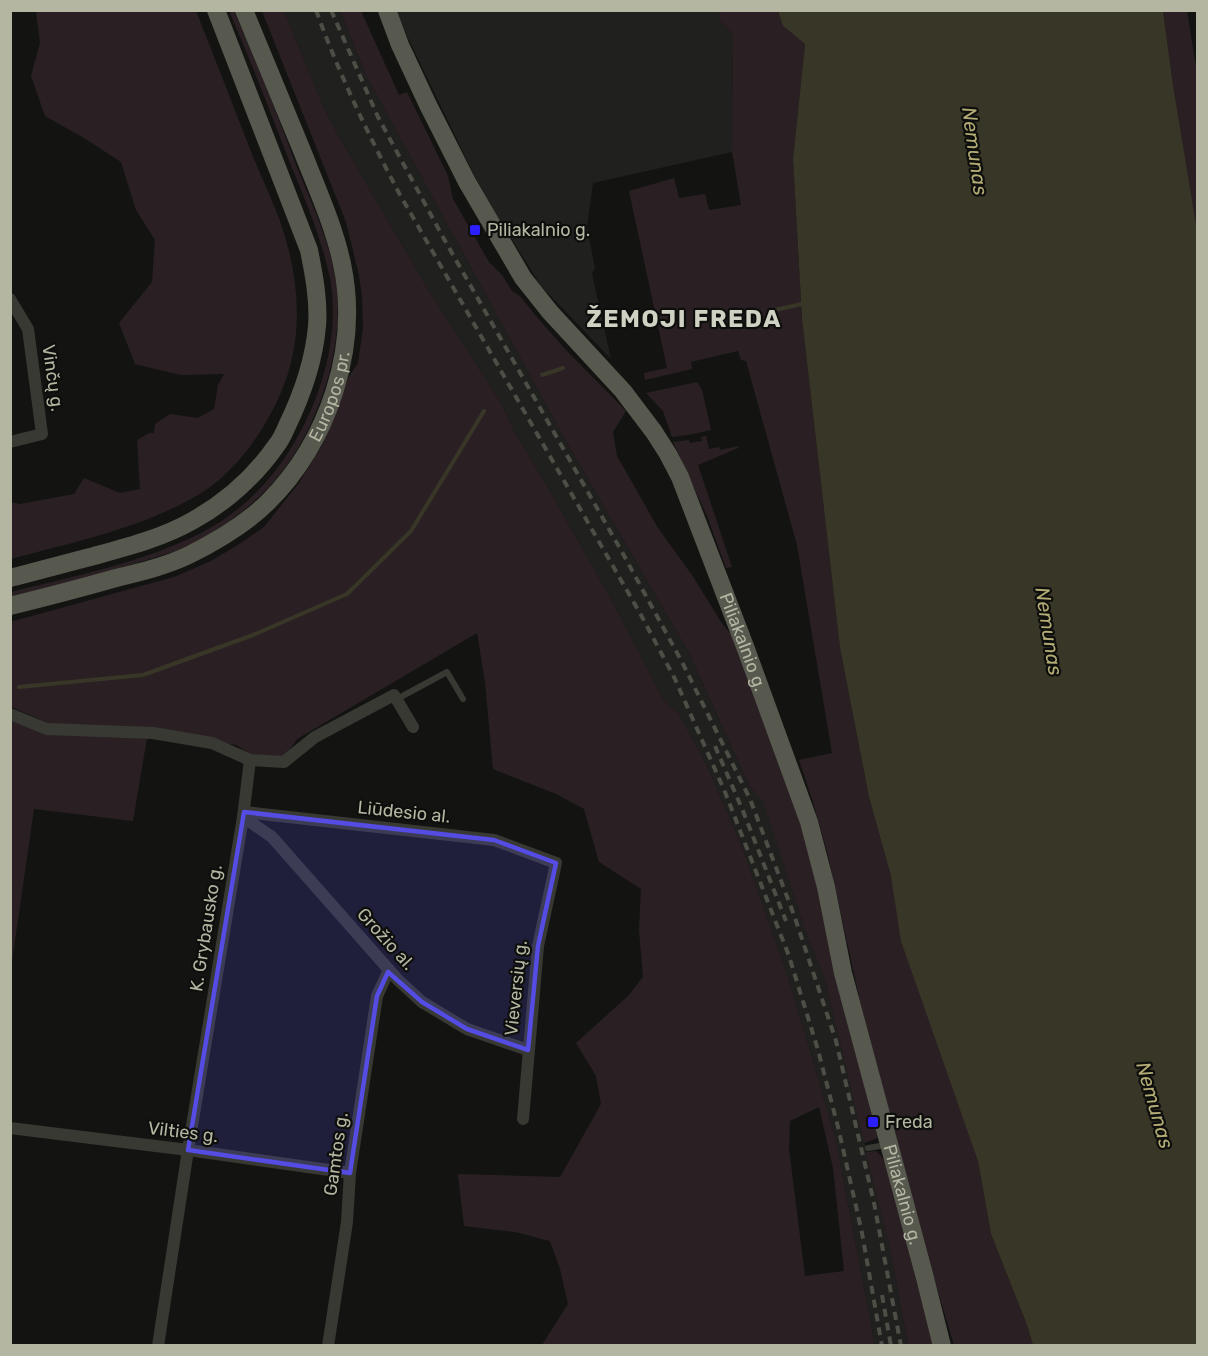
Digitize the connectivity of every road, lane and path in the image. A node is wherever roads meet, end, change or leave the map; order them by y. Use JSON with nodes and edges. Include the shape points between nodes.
{"nodes":[{"id":1,"x":216,"y":10,"type":"edge"},
{"id":2,"x":244,"y":10,"type":"edge"},
{"id":3,"x":387,"y":10,"type":"edge"},
{"id":4,"x":10,"y":299,"type":"edge"},
{"id":5,"x":10,"y":442,"type":"edge"},
{"id":6,"x":10,"y":578,"type":"edge"},
{"id":7,"x":10,"y":606,"type":"edge"},
{"id":8,"x":463,"y":699,"type":"dead end"},
{"id":9,"x":396,"y":700,"type":"junction"},
{"id":10,"x":10,"y":714,"type":"edge"},
{"id":11,"x":413,"y":728,"type":"dead end"},
{"id":12,"x":250,"y":760,"type":"junction"},
{"id":13,"x":243,"y":814,"type":"junction"},
{"id":14,"x":556,"y":863,"type":"joint"},
{"id":15,"x":388,"y":970,"type":"junction"},
{"id":16,"x":528,"y":1050,"type":"junction"},
{"id":17,"x":523,"y":1119,"type":"dead end"},
{"id":18,"x":10,"y":1128,"type":"edge"},
{"id":19,"x":889,"y":1144,"type":"junction"},
{"id":20,"x":868,"y":1148,"type":"dead end"},
{"id":21,"x":188,"y":1150,"type":"junction"},
{"id":22,"x":350,"y":1173,"type":"junction"},
{"id":23,"x":158,"y":1346,"type":"edge"},
{"id":24,"x":328,"y":1346,"type":"edge"},
{"id":25,"x":942,"y":1346,"type":"edge"}],
"edges":[{"from":1,"to":6,"type":"main road","name":"Europos pr.","via":[[309,250],[314,272],[314,350],[296,407],[278,445],[252,476],[193,521],[117,550]]},
{"from":2,"to":7,"type":"main road","name":"Europos pr.","via":[[320,195],[342,264],[347,327],[326,415],[295,471],[268,502],[223,536],[163,565]]},
{"from":3,"to":19,"type":"main road","name":"Piliakalnio g.","via":[[467,182],[524,278],[623,392],[654,432],[680,477],[809,822],[843,973]]},
{"from":4,"to":5,"type":"street","name":"Vinčų g.","via":[[28,330],[42,434]]},
{"from":8,"to":9,"type":"lane","via":[[447,672]]},
{"from":9,"to":11,"type":"street"},
{"from":9,"to":12,"type":"street","via":[[394,695],[315,737],[284,762]]},
{"from":10,"to":12,"type":"street","via":[[47,729],[153,733],[212,743]]},
{"from":12,"to":13,"type":"street","name":"K. Grybausko g."},
{"from":13,"to":14,"type":"street","name":"Liūdesio al.","via":[[494,840]]},
{"from":13,"to":15,"type":"street","name":"Grožio al.","via":[[272,837]]},
{"from":13,"to":21,"type":"street","name":"K. Grybausko g."},
{"from":14,"to":16,"type":"street","name":"Vieversių g.","via":[[538,946]]},
{"from":15,"to":16,"type":"street","name":"Grožio al.","via":[[422,1002],[467,1029]]},
{"from":15,"to":22,"type":"street","name":"Gamtos g.","via":[[377,996]]},
{"from":16,"to":17,"type":"street","name":"Vieversių g."},
{"from":18,"to":21,"type":"street","name":"Vilties g."},
{"from":19,"to":20,"type":"lane"},
{"from":19,"to":25,"type":"main road","name":"Piliakalnio g."},
{"from":21,"to":22,"type":"street","name":"Vilties g."},
{"from":21,"to":23,"type":"street","name":"K. Grybausko g."},
{"from":22,"to":24,"type":"street","name":"Gamtos g."}]}
